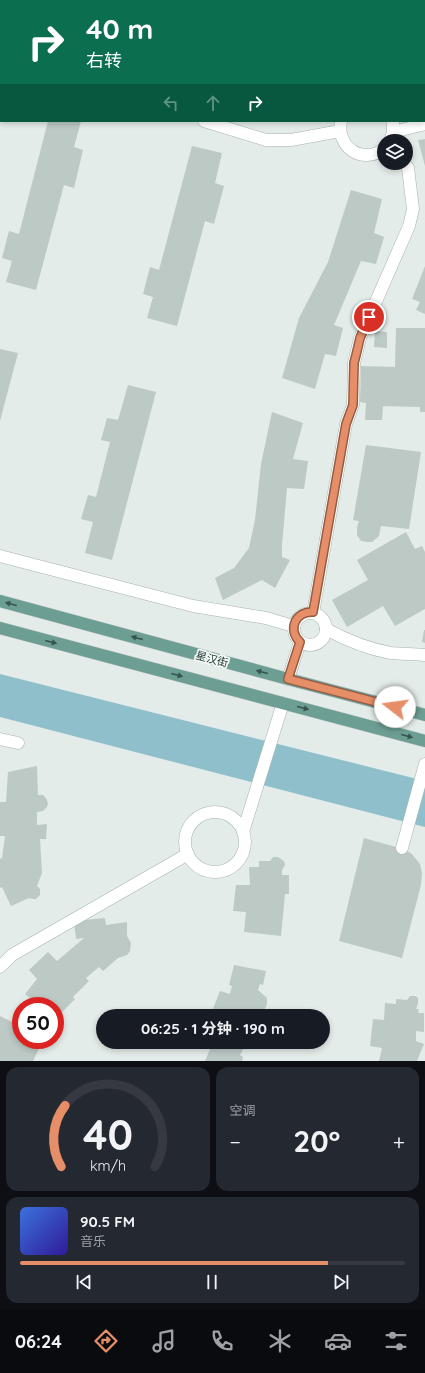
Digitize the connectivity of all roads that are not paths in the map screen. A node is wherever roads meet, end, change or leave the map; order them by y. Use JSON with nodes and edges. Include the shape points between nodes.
{"nodes":[{"id":1,"x":207,"y":122,"type":"edge"},
{"id":2,"x":425,"y":124,"type":"edge"},
{"id":3,"x":341,"y":126,"type":"edge"},
{"id":4,"x":392,"y":131,"type":"edge"},
{"id":5,"x":377,"y":153,"type":"edge"},
{"id":6,"x":408,"y":170,"type":"edge"},
{"id":7,"x":0,"y":556,"type":"edge"},
{"id":8,"x":0,"y":601,"type":"edge"},
{"id":9,"x":313,"y":612,"type":"junction"},
{"id":10,"x":293,"y":626,"type":"junction"},
{"id":11,"x":0,"y":628,"type":"edge"},
{"id":12,"x":326,"y":629,"type":"junction"},
{"id":13,"x":300,"y":642,"type":"junction"},
{"id":14,"x":425,"y":655,"type":"edge"},
{"id":15,"x":288,"y":679,"type":"junction"},
{"id":16,"x":283,"y":702,"type":"junction"},
{"id":17,"x":425,"y":715,"type":"edge"},
{"id":18,"x":0,"y":739,"type":"edge"},
{"id":19,"x":425,"y":740,"type":"edge"},
{"id":20,"x":18,"y":744,"type":"dead end"},
{"id":21,"x":424,"y":769,"type":"edge"},
{"id":22,"x":243,"y":832,"type":"junction"},
{"id":23,"x":402,"y":848,"type":"dead end"},
{"id":24,"x":188,"y":854,"type":"junction"},
{"id":25,"x":0,"y":967,"type":"edge"}],
"edges":[{"from":1,"to":3,"type":"street","via":[[266,140],[290,140]]},
{"from":2,"to":4,"type":"street"},
{"from":3,"to":5,"type":"street","via":[[342,138],[352,151],[368,155]]},
{"from":6,"to":9,"type":"street","via":[[413,209],[409,226],[360,338],[354,363],[353,405],[346,424]]},
{"from":7,"to":10,"type":"street","via":[[193,606],[266,618]]},
{"from":15,"to":8,"type":"main road","name":"星汉街","one_way":true},
{"from":9,"to":10,"type":"street","via":[[298,617]]},
{"from":9,"to":12,"type":"street","via":[[323,619]]},
{"from":10,"to":13,"type":"street","via":[[294,635]]},
{"from":11,"to":16,"type":"main road","one_way":true},
{"from":12,"to":13,"type":"street","via":[[322,639],[314,644]]},
{"from":12,"to":14,"type":"street","via":[[365,646],[391,653]]},
{"from":13,"to":15,"type":"street"},
{"from":15,"to":17,"type":"main road","name":"星汉街"},
{"from":16,"to":19,"type":"main road","one_way":true},
{"from":16,"to":22,"type":"street"},
{"from":18,"to":20,"type":"street"},
{"from":21,"to":23,"type":"street"},
{"from":22,"to":24,"type":"street","via":[[245,843],[242,854],[236,864],[226,870],[204,870],[194,864]]},
{"from":22,"to":24,"type":"street","via":[[236,820],[224,814],[204,815],[189,828],[185,841]]},
{"from":24,"to":25,"type":"street","via":[[12,955]]}]}
